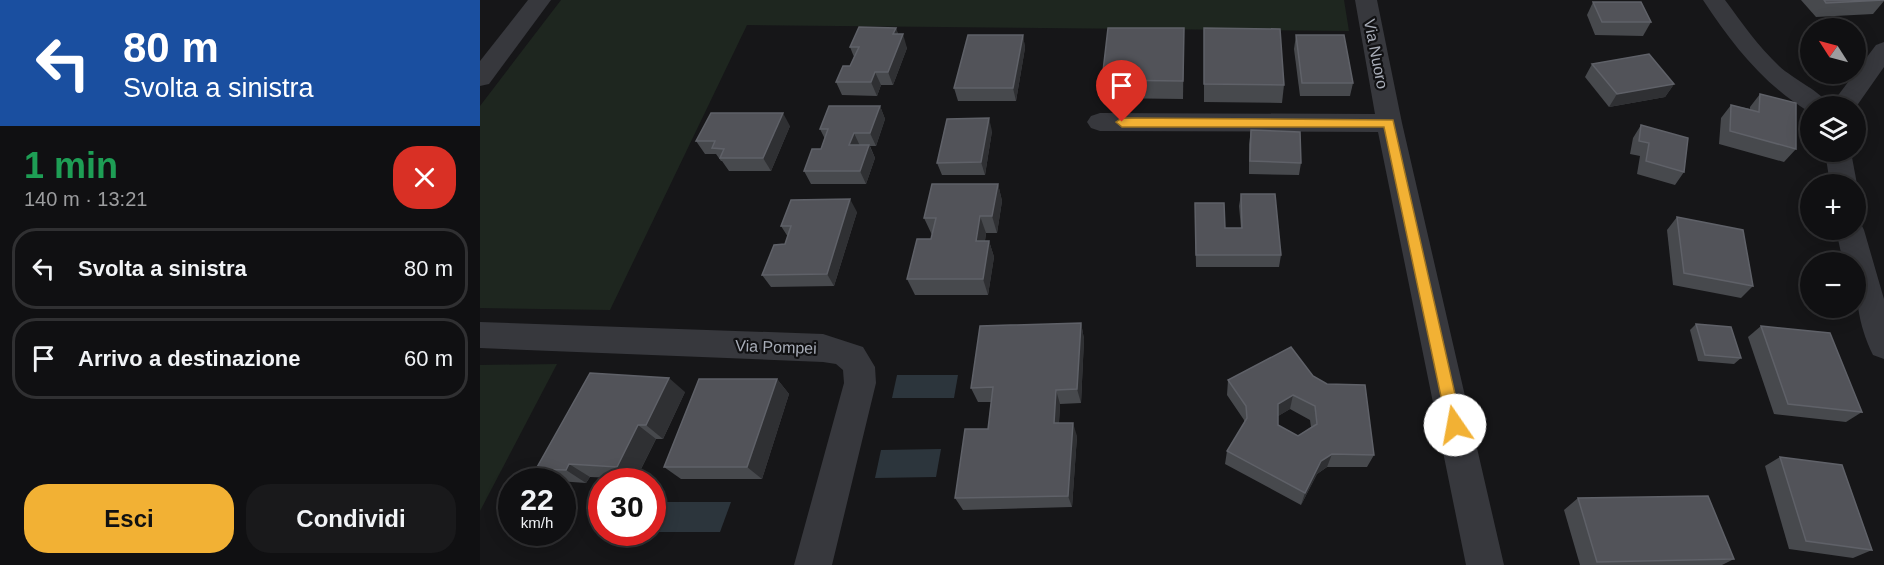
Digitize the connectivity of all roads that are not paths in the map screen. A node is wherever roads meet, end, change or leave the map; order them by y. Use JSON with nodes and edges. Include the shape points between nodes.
{"nodes":[{"id":1,"x":540,"y":0,"type":"edge"},
{"id":2,"x":1366,"y":0,"type":"edge"},
{"id":3,"x":1714,"y":0,"type":"edge"},
{"id":4,"x":1884,"y":50,"type":"edge"},
{"id":5,"x":480,"y":78,"type":"edge"},
{"id":6,"x":1801,"y":96,"type":"edge"},
{"id":7,"x":1850,"y":96,"type":"edge"},
{"id":8,"x":1100,"y":122,"type":"dead end"},
{"id":9,"x":1389,"y":123,"type":"junction"},
{"id":10,"x":1852,"y":240,"type":"edge"},
{"id":11,"x":480,"y":335,"type":"edge"},
{"id":12,"x":1884,"y":345,"type":"edge"},
{"id":13,"x":813,"y":565,"type":"edge"},
{"id":14,"x":1485,"y":565,"type":"edge"}],
"edges":[{"from":1,"to":5,"type":"street"},
{"from":2,"to":9,"type":"street","name":"Via Nuoro"},
{"from":3,"to":6,"type":"street","via":[[1762,67]]},
{"from":4,"to":7,"type":"street"},
{"from":8,"to":9,"type":"street"},
{"from":9,"to":14,"type":"street","name":"Via Nuoro"},
{"from":10,"to":12,"type":"street"},
{"from":11,"to":13,"type":"street","name":"Via Pompei","via":[[823,348],[855,358],[860,364],[860,383]]}]}
